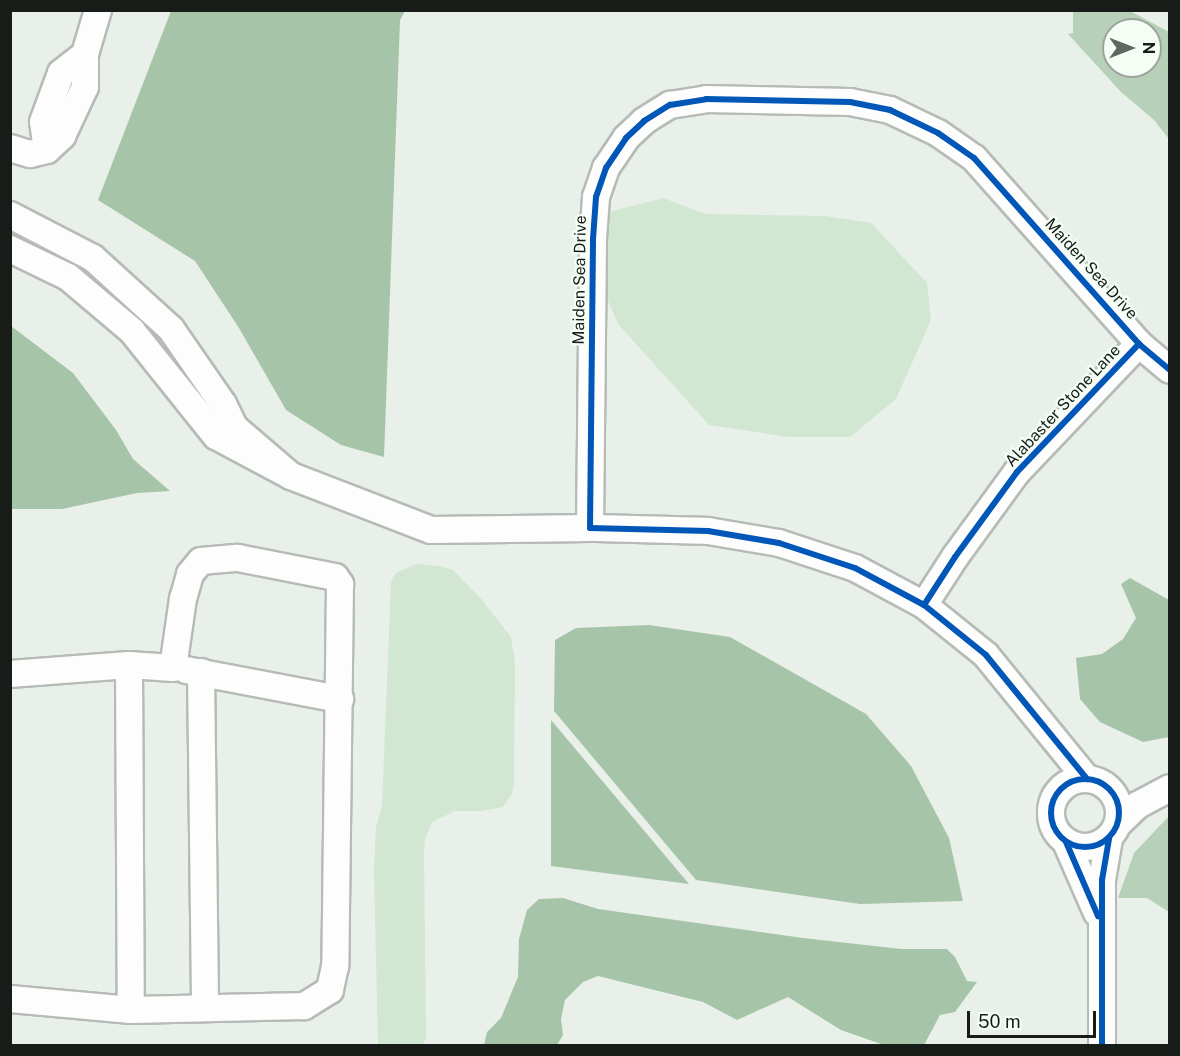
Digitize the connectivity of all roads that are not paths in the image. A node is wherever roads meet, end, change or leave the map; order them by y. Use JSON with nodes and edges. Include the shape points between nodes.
{"nodes":[{"id":1,"x":99,"y":10,"type":"edge"},
{"id":2,"x":10,"y":148,"type":"edge"},
{"id":3,"x":10,"y":215,"type":"edge"},
{"id":4,"x":10,"y":249,"type":"edge"},
{"id":5,"x":1139,"y":344,"type":"junction"},
{"id":6,"x":1170,"y":370,"type":"edge"},
{"id":7,"x":291,"y":476,"type":"junction"},
{"id":8,"x":590,"y":528,"type":"junction"},
{"id":9,"x":924,"y":605,"type":"junction"},
{"id":10,"x":129,"y":665,"type":"junction"},
{"id":11,"x":173,"y":668,"type":"junction"},
{"id":12,"x":201,"y":672,"type":"junction"},
{"id":13,"x":10,"y":674,"type":"edge"},
{"id":14,"x":340,"y":699,"type":"junction"},
{"id":15,"x":1047,"y":732,"type":"junction"},
{"id":16,"x":1170,"y":780,"type":"edge"},
{"id":17,"x":1098,"y":784,"type":"junction"},
{"id":18,"x":1170,"y":788,"type":"edge"},
{"id":19,"x":1058,"y":792,"type":"junction"},
{"id":20,"x":1113,"y":832,"type":"junction"},
{"id":21,"x":1066,"y":842,"type":"junction"},
{"id":22,"x":1103,"y":936,"type":"junction"},
{"id":23,"x":10,"y":999,"type":"edge"},
{"id":24,"x":205,"y":1008,"type":"junction"},
{"id":25,"x":131,"y":1010,"type":"junction"},
{"id":26,"x":1102,"y":1046,"type":"edge"}],
"edges":[{"from":1,"to":2,"type":"street","via":[[85,54],[61,73],[43,122],[47,150],[30,154]]},
{"from":3,"to":7,"type":"street","via":[[93,258],[171,329],[223,404],[234,427]]},
{"from":4,"to":7,"type":"street","via":[[68,277],[132,331],[216,436]]},
{"from":5,"to":6,"type":"street","name":"Maiden Sea Drive"},
{"from":5,"to":8,"type":"street","name":"Maiden Sea Drive","via":[[974,158],[939,132],[890,110],[850,102],[706,99],[670,105],[626,138],[606,168],[596,196]]},
{"from":5,"to":9,"type":"street","name":"Alabaster Stone Lane","via":[[1017,472]]},
{"from":7,"to":8,"type":"street","via":[[431,530]]},
{"from":8,"to":9,"type":"street","via":[[708,531],[779,543],[855,568]]},
{"from":9,"to":15,"type":"street","via":[[986,655]]},
{"from":10,"to":11,"type":"street"},
{"from":10,"to":13,"type":"street"},
{"from":10,"to":25,"type":"street"},
{"from":11,"to":12,"type":"street"},
{"from":11,"to":14,"type":"street","via":[[190,574],[201,561],[249,560],[335,577],[341,593]]},
{"from":12,"to":14,"type":"street"},
{"from":12,"to":24,"type":"street"},
{"from":14,"to":24,"type":"street","via":[[335,966],[330,990],[304,1006]]},
{"from":15,"to":17,"type":"street"},
{"from":15,"to":19,"type":"street"},
{"from":16,"to":17,"type":"street","via":[[1131,789]]},
{"from":17,"to":19,"type":"street","via":[[1066,784]]},
{"from":17,"to":20,"type":"street","via":[[1119,805]]},
{"from":18,"to":20,"type":"street","via":[[1138,805]]},
{"from":19,"to":21,"type":"street","via":[[1051,813],[1058,834]]},
{"from":20,"to":21,"type":"street","via":[[1092,847]]},
{"from":20,"to":22,"type":"street","via":[[1102,880]]},
{"from":21,"to":22,"type":"street","via":[[1092,898]]},
{"from":22,"to":26,"type":"street"},
{"from":23,"to":25,"type":"street"},
{"from":24,"to":25,"type":"street"}]}
